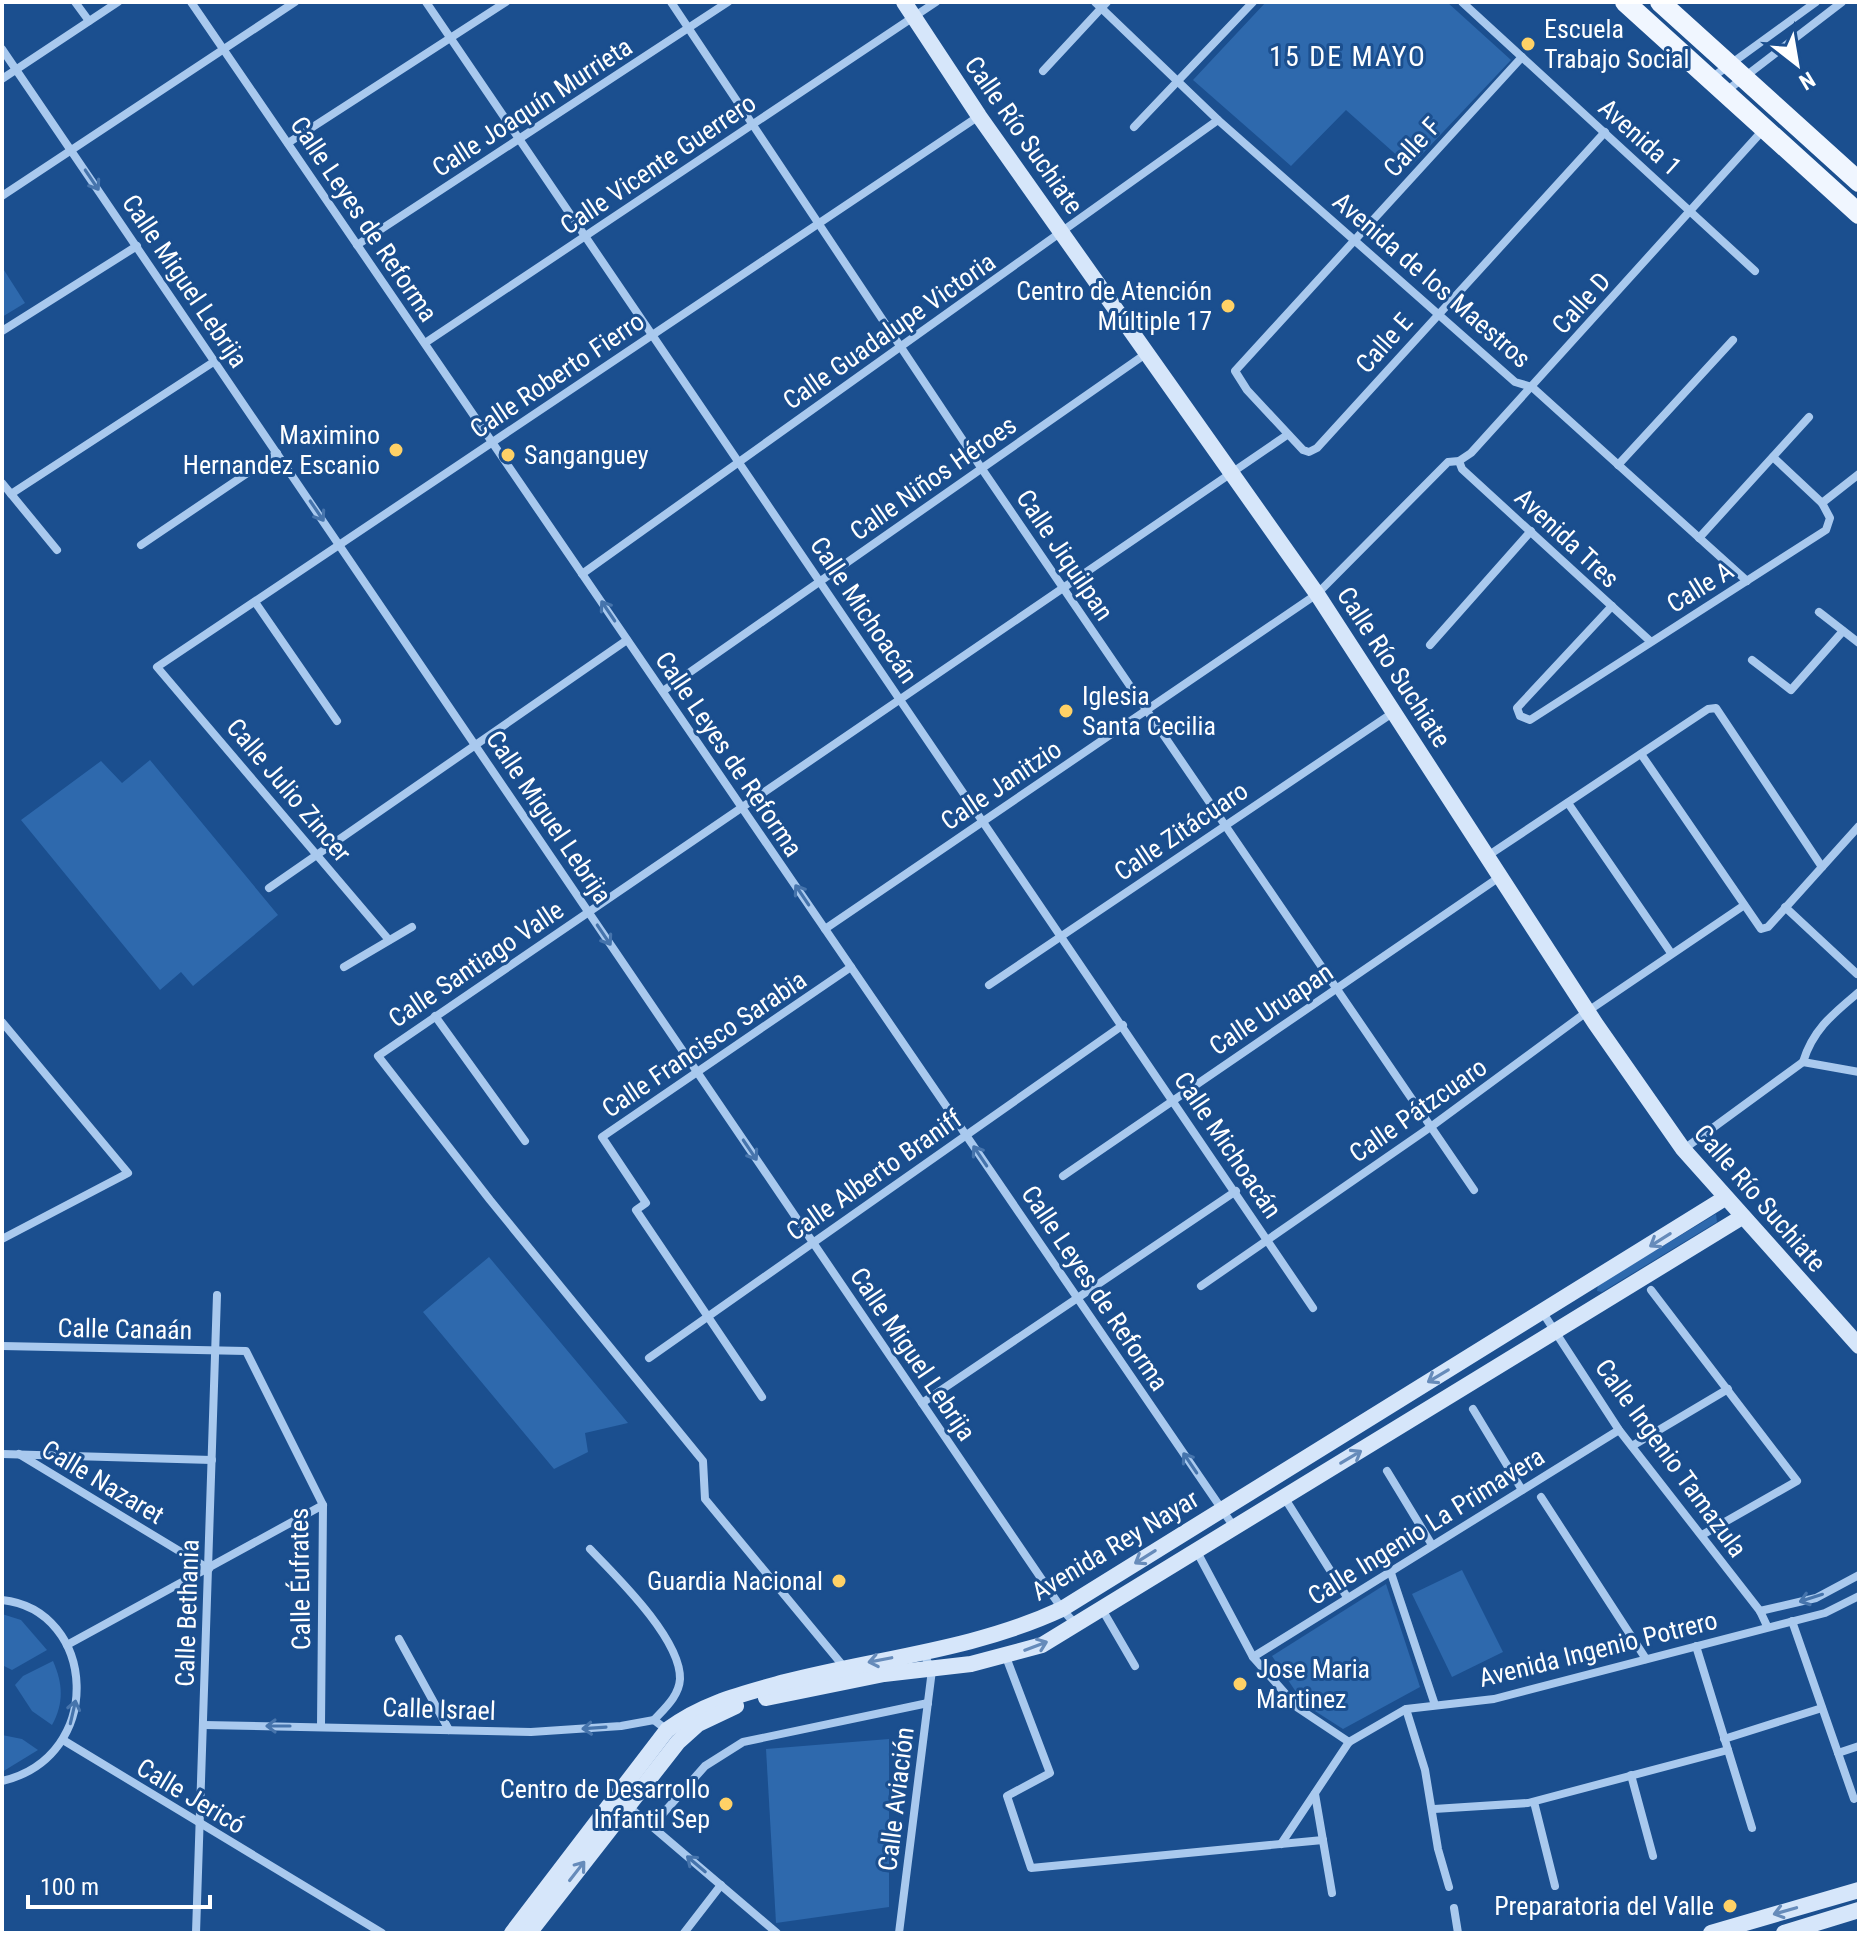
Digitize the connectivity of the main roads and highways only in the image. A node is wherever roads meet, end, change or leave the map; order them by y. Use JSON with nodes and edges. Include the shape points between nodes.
{"nodes":[{"id":1,"x":904,"y":2,"type":"edge"},
{"id":2,"x":1625,"y":2,"type":"edge"},
{"id":3,"x":1660,"y":2,"type":"edge"},
{"id":4,"x":1765,"y":128,"type":"junction"},
{"id":5,"x":1858,"y":181,"type":"edge"},
{"id":6,"x":1859,"y":214,"type":"edge"},
{"id":7,"x":1725,"y":1198,"type":"junction"},
{"id":8,"x":1742,"y":1217,"type":"junction"},
{"id":9,"x":1588,"y":1285,"type":"junction"},
{"id":10,"x":1601,"y":1304,"type":"junction"},
{"id":11,"x":1859,"y":1346,"type":"edge"},
{"id":12,"x":850,"y":1674,"type":"junction"},
{"id":13,"x":622,"y":1801,"type":"junction"},
{"id":14,"x":1859,"y":1890,"type":"edge"},
{"id":15,"x":1859,"y":1910,"type":"edge"},
{"id":16,"x":512,"y":1933,"type":"edge"},
{"id":17,"x":529,"y":1933,"type":"edge"},
{"id":18,"x":1711,"y":1933,"type":"edge"},
{"id":19,"x":1784,"y":1933,"type":"edge"}],
"edges":[{"from":1,"to":7,"type":"main road","name":"Calle Río Suchiate","via":[[1317,594],[1588,1011],[1683,1149]]},
{"from":2,"to":4,"type":"main road"},
{"from":3,"to":5,"type":"main road"},
{"from":4,"to":5,"type":"main road","via":[[1787,134],[1836,178]]},
{"from":4,"to":6,"type":"main road"},
{"from":7,"to":8,"type":"main road","name":"Calle Río Suchiate"},
{"from":7,"to":9,"type":"main road","name":"Avenida Rey Nayar","one_way":true},
{"from":8,"to":10,"type":"main road","name":"Avenida Rey Nayar"},
{"from":8,"to":11,"type":"main road","name":"Calle Río Suchiate"},
{"from":9,"to":10,"type":"main road"},
{"from":9,"to":12,"type":"main road","name":"Avenida Rey Nayar","one_way":true,"via":[[1062,1609],[997,1635]]},
{"from":12,"to":10,"type":"main road","name":"Avenida Rey Nayar","one_way":true,"via":[[932,1670],[1042,1645]]},
{"from":12,"to":13,"type":"main road","name":"Avenida Rey Nayar","via":[[722,1699],[692,1712],[666,1731]]},
{"from":13,"to":16,"type":"main road","name":"Avenida Rey Nayar"},
{"from":17,"to":13,"type":"main road","name":"Avenida Rey Nayar","one_way":true},
{"from":14,"to":18,"type":"main road","one_way":true},
{"from":15,"to":19,"type":"main road"}]}
